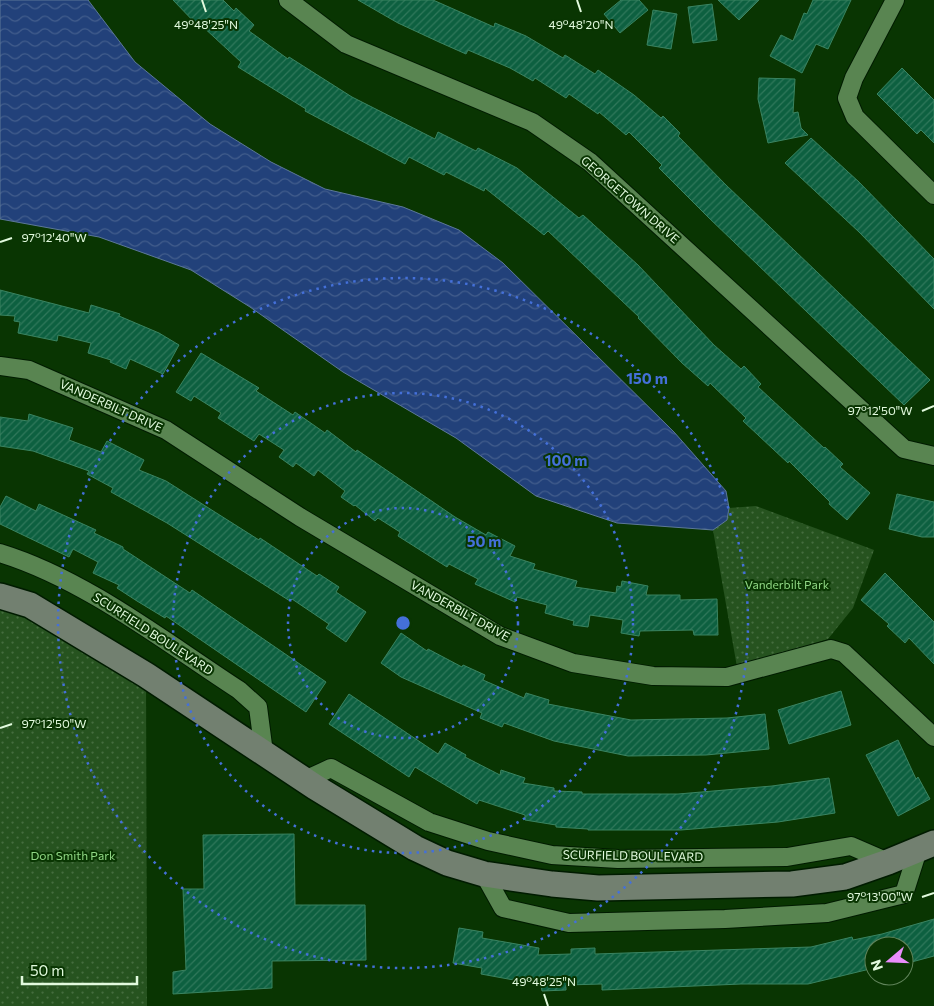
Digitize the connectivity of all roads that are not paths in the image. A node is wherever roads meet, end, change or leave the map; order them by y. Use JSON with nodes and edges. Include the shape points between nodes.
{"nodes":[{"id":1,"x":288,"y":0,"type":"edge"},
{"id":2,"x":894,"y":0,"type":"edge"},
{"id":3,"x":934,"y":195,"type":"edge"},
{"id":4,"x":0,"y":366,"type":"edge"},
{"id":5,"x":934,"y":456,"type":"edge"},
{"id":6,"x":0,"y":553,"type":"edge"},
{"id":7,"x":0,"y":596,"type":"edge"},
{"id":8,"x":934,"y":737,"type":"edge"},
{"id":9,"x":264,"y":753,"type":"junction"},
{"id":10,"x":305,"y":780,"type":"junction"},
{"id":11,"x":926,"y":846,"type":"edge"},
{"id":12,"x":888,"y":862,"type":"junction"},
{"id":13,"x":484,"y":874,"type":"junction"}],
"edges":[{"from":1,"to":5,"type":"street","name":"GEORGETOWN DRIVE","via":[[346,44],[540,127],[596,168],[904,449]]},
{"from":2,"to":3,"type":"street","via":[[847,98],[855,117]]},
{"from":4,"to":8,"type":"street","name":"VANDERBILT DRIVE","via":[[29,370],[166,430],[300,517],[500,636],[572,663],[653,676],[727,677],[831,649],[844,653]]},
{"from":6,"to":9,"type":"street","name":"SCURFIELD BOULEVARD","via":[[76,585],[239,690],[258,707]]},
{"from":7,"to":9,"type":"street","via":[[30,605],[146,675]]},
{"from":9,"to":10,"type":"street"},
{"from":10,"to":12,"type":"street","name":"SCURFIELD BOULEVARD","via":[[331,768],[429,822],[488,841],[552,855],[618,859],[787,857],[851,846]]},
{"from":10,"to":13,"type":"street","via":[[421,851]]},
{"from":11,"to":12,"type":"street"},
{"from":11,"to":13,"type":"street","via":[[904,894],[827,913],[753,918],[569,923],[503,908]]},
{"from":12,"to":13,"type":"street","via":[[844,877],[741,887],[598,888]]}]}
